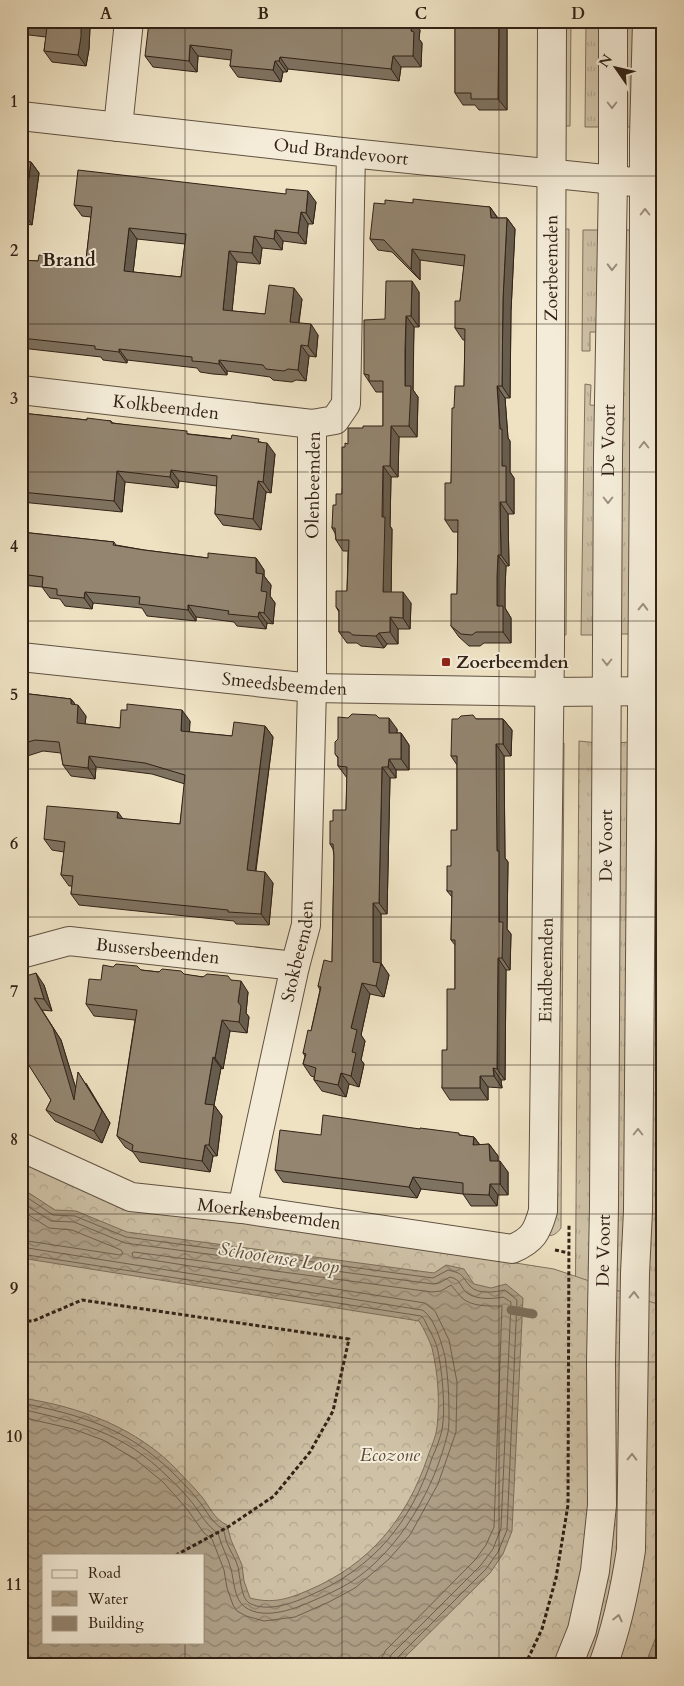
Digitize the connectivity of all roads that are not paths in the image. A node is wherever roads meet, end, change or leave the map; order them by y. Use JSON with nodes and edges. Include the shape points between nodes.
{"nodes":[{"id":1,"x":129,"y":21,"type":"edge"},
{"id":2,"x":552,"y":21,"type":"edge"},
{"id":3,"x":613,"y":21,"type":"edge"},
{"id":4,"x":647,"y":21,"type":"edge"},
{"id":5,"x":21,"y":116,"type":"edge"},
{"id":6,"x":118,"y":127,"type":"junction"},
{"id":7,"x":351,"y":153,"type":"junction"},
{"id":8,"x":552,"y":174,"type":"junction"},
{"id":9,"x":613,"y":180,"type":"junction"},
{"id":10,"x":654,"y":184,"type":"edge"},
{"id":11,"x":21,"y":390,"type":"edge"},
{"id":12,"x":312,"y":424,"type":"junction"},
{"id":13,"x":21,"y":657,"type":"edge"},
{"id":14,"x":312,"y":688,"type":"junction"},
{"id":15,"x":607,"y":691,"type":"junction"},
{"id":16,"x":652,"y":691,"type":"edge"},
{"id":17,"x":550,"y":692,"type":"junction"},
{"id":18,"x":21,"y":954,"type":"edge"},
{"id":19,"x":295,"y":966,"type":"junction"},
{"id":20,"x":21,"y":1147,"type":"edge"},
{"id":21,"x":242,"y":1210,"type":"junction"},
{"id":22,"x":525,"y":1243,"type":"joint"},
{"id":23,"x":568,"y":1665,"type":"edge"},
{"id":24,"x":603,"y":1665,"type":"edge"}],
"edges":[{"from":1,"to":6,"type":"street"},
{"from":2,"to":8,"type":"street","name":"Zoerbeemden"},
{"from":3,"to":9,"type":"street","name":"De Voort","one_way":true},
{"from":4,"to":10,"type":"street","name":"De Voort"},
{"from":5,"to":6,"type":"street","name":"Oud Brandevoort"},
{"from":6,"to":7,"type":"street","name":"Oud Brandevoort"},
{"from":7,"to":8,"type":"street","name":"Oud Brandevoort"},
{"from":7,"to":12,"type":"street","name":"Olenbeemden","via":[[346,404],[335,420]]},
{"from":8,"to":9,"type":"street","name":"Oud Brandevoort"},
{"from":8,"to":17,"type":"street","name":"Zoerbeemden"},
{"from":9,"to":10,"type":"street","name":"Oud Brandevoort"},
{"from":9,"to":15,"type":"street","name":"De Voort","one_way":true},
{"from":16,"to":10,"type":"street","name":"De Voort","one_way":true},
{"from":11,"to":12,"type":"street","name":"Kolkbeemden"},
{"from":12,"to":14,"type":"street","name":"Olenbeemden"},
{"from":13,"to":14,"type":"street","name":"Smeedsbeemden"},
{"from":14,"to":17,"type":"street","name":"Smeedsbeemden"},
{"from":14,"to":19,"type":"street","name":"Stokbeemden","via":[[306,925]]},
{"from":15,"to":16,"type":"street","name":"Smeedsbeemden"},
{"from":15,"to":17,"type":"street","name":"Smeedsbeemden"},
{"from":15,"to":23,"type":"street","name":"De Voort","via":[[602,1505],[595,1571],[582,1630]]},
{"from":24,"to":16,"type":"street","name":"De Voort","one_way":true,"via":[[613,1639],[631,1550],[635,1273]]},
{"from":17,"to":22,"type":"street","name":"Eindbeemden","via":[[543,1211],[538,1228]]},
{"from":18,"to":19,"type":"street","name":"Bussersbeemden","via":[[69,941]]},
{"from":19,"to":21,"type":"street","name":"Stokbeemden"},
{"from":20,"to":21,"type":"street","name":"Moerkensbeemden","via":[[131,1197]]},
{"from":21,"to":22,"type":"street","name":"Moerkensbeemden","via":[[512,1248]]}]}
